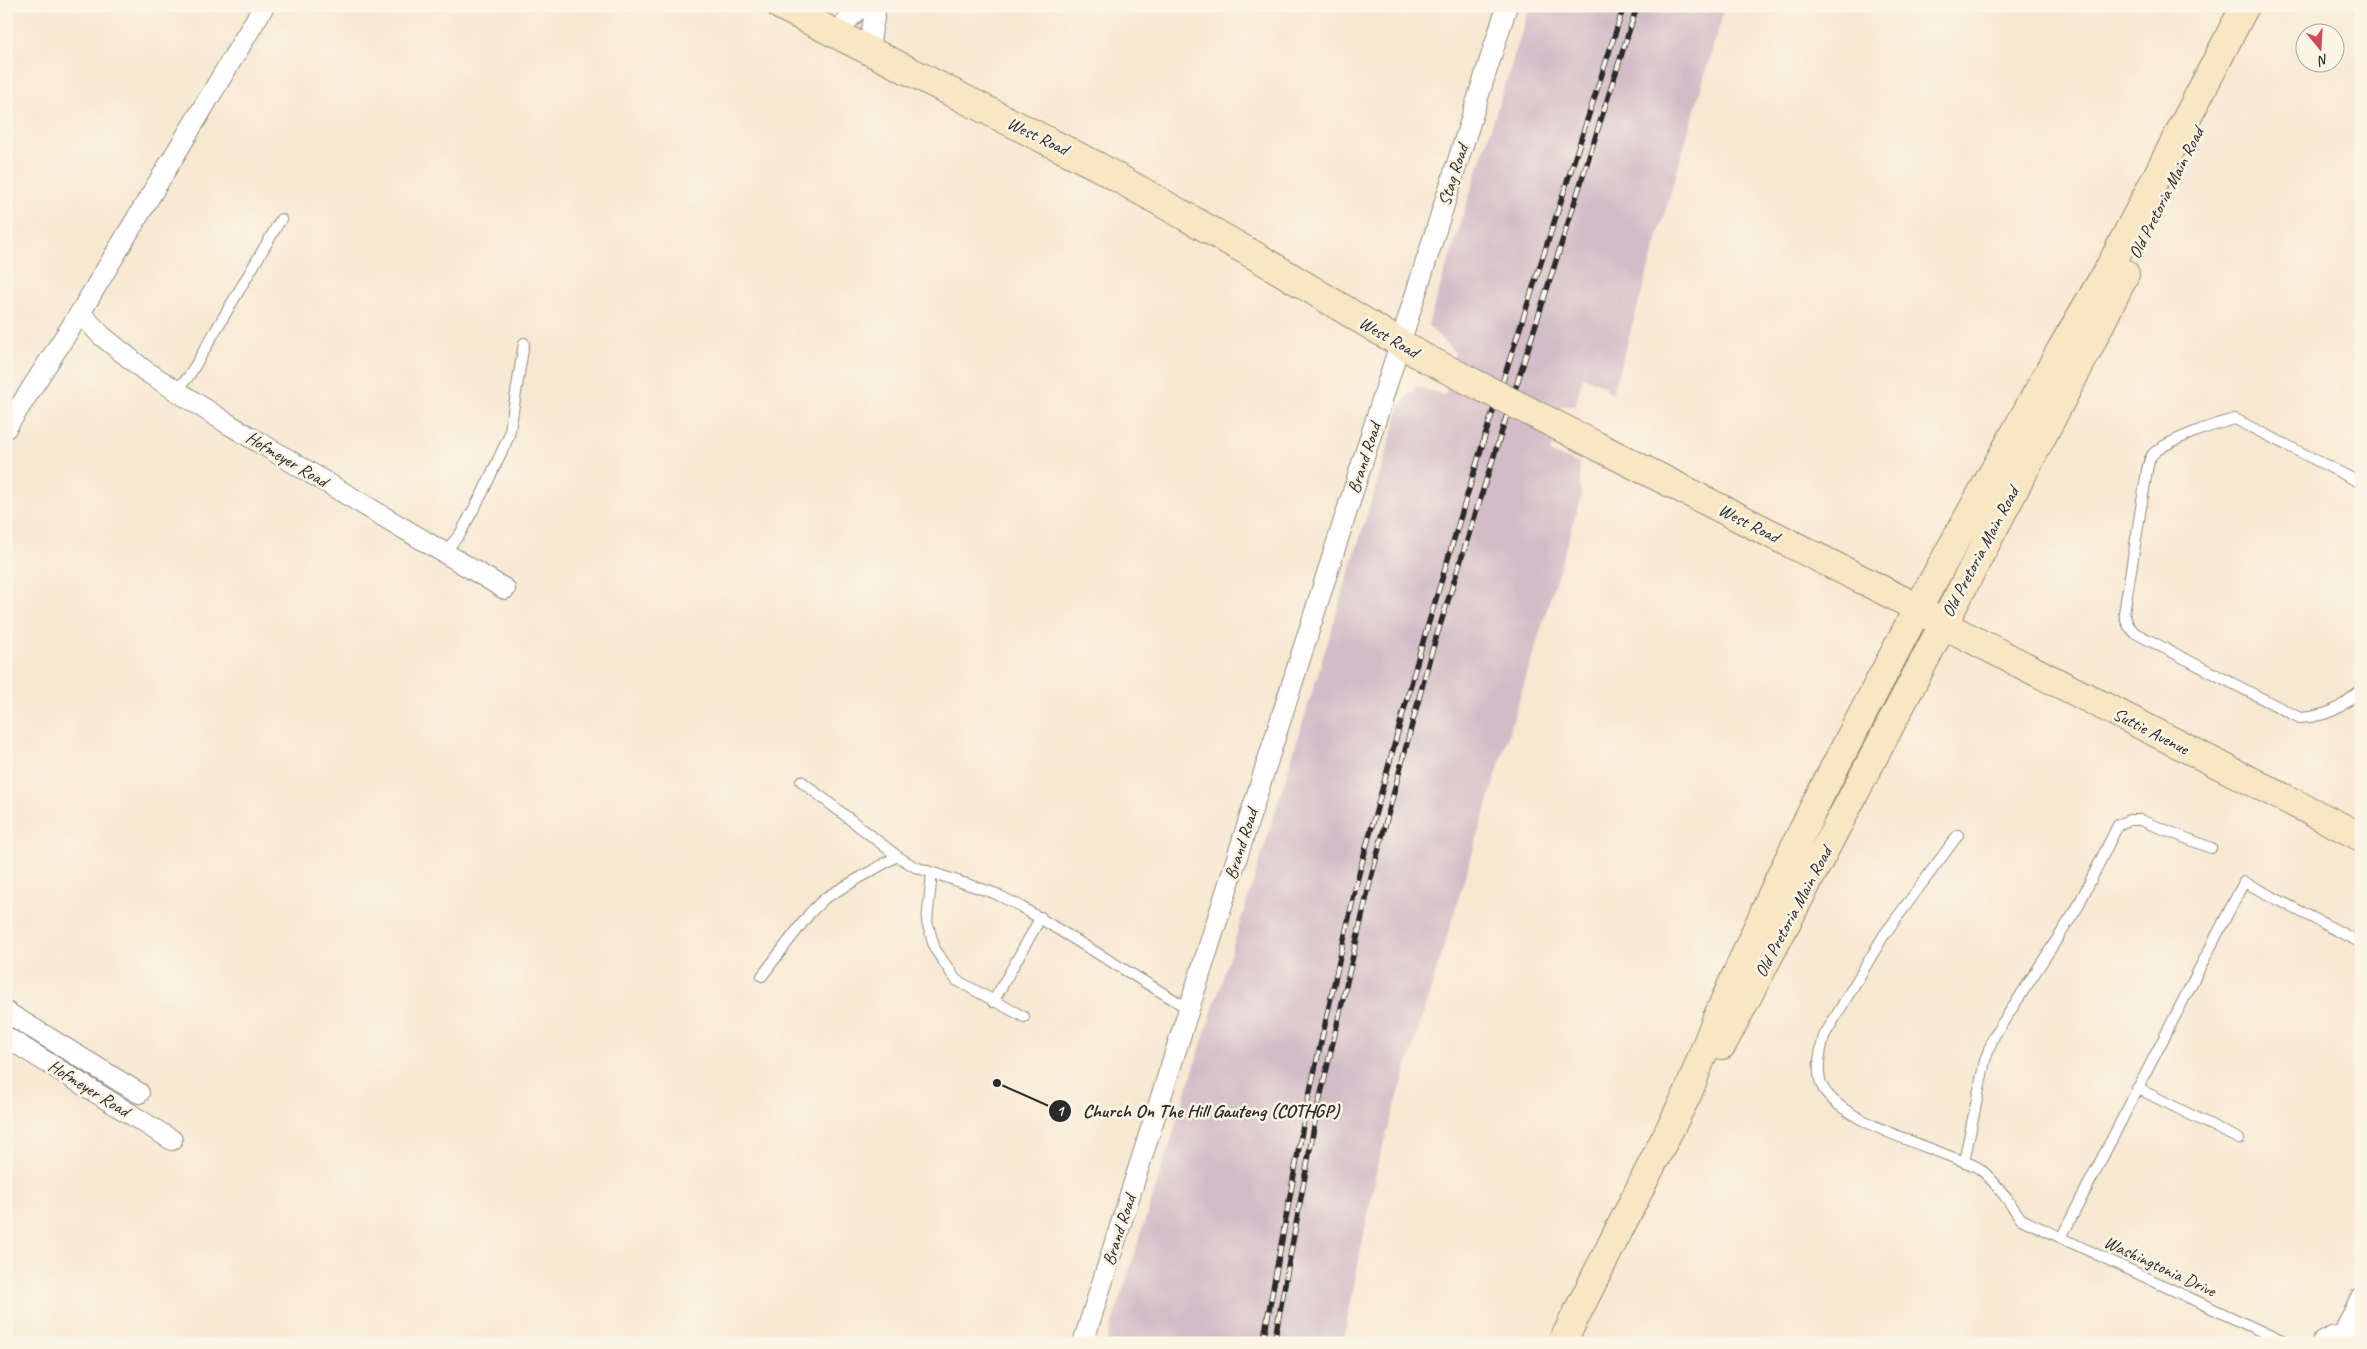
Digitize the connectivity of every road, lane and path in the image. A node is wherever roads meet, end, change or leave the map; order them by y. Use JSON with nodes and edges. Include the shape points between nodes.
{"nodes":[{"id":1,"x":264,"y":6,"type":"edge"},
{"id":2,"x":780,"y":6,"type":"edge"},
{"id":3,"x":861,"y":6,"type":"edge"},
{"id":4,"x":876,"y":6,"type":"edge"},
{"id":5,"x":1507,"y":6,"type":"edge"},
{"id":6,"x":2245,"y":6,"type":"edge"},
{"id":7,"x":2262,"y":6,"type":"edge"},
{"id":8,"x":835,"y":34,"type":"junction"},
{"id":9,"x":868,"y":52,"type":"junction"},
{"id":10,"x":282,"y":219,"type":"dead end"},
{"id":11,"x":80,"y":313,"type":"junction"},
{"id":12,"x":524,"y":342,"type":"dead end"},
{"id":13,"x":1411,"y":350,"type":"junction"},
{"id":14,"x":176,"y":391,"type":"junction"},
{"id":15,"x":6,"y":428,"type":"edge"},
{"id":16,"x":2361,"y":483,"type":"edge"},
{"id":17,"x":444,"y":553,"type":"junction"},
{"id":18,"x":506,"y":589,"type":"dead end"},
{"id":19,"x":1918,"y":608,"type":"junction"},
{"id":20,"x":1942,"y":624,"type":"junction"},
{"id":21,"x":2361,"y":689,"type":"edge"},
{"id":22,"x":801,"y":781,"type":"dead end"},
{"id":23,"x":1958,"y":835,"type":"dead end"},
{"id":24,"x":2361,"y":837,"type":"edge"},
{"id":25,"x":2210,"y":848,"type":"dead end"},
{"id":26,"x":897,"y":856,"type":"junction"},
{"id":27,"x":932,"y":872,"type":"junction"},
{"id":28,"x":1041,"y":917,"type":"junction"},
{"id":29,"x":2361,"y":943,"type":"edge"},
{"id":30,"x":762,"y":976,"type":"dead end"},
{"id":31,"x":994,"y":1002,"type":"junction"},
{"id":32,"x":1189,"y":1009,"type":"junction"},
{"id":33,"x":6,"y":1012,"type":"edge"},
{"id":34,"x":1024,"y":1017,"type":"dead end"},
{"id":35,"x":6,"y":1037,"type":"edge"},
{"id":36,"x":2137,"y":1088,"type":"junction"},
{"id":37,"x":139,"y":1093,"type":"dead end"},
{"id":38,"x":1688,"y":1093,"type":"junction"},
{"id":39,"x":2239,"y":1139,"type":"dead end"},
{"id":40,"x":172,"y":1140,"type":"dead end"},
{"id":41,"x":1964,"y":1162,"type":"junction"},
{"id":42,"x":2061,"y":1238,"type":"junction"},
{"id":43,"x":2361,"y":1297,"type":"edge"},
{"id":44,"x":2352,"y":1337,"type":"edge"},
{"id":45,"x":1083,"y":1343,"type":"edge"},
{"id":46,"x":1562,"y":1343,"type":"edge"},
{"id":47,"x":2286,"y":1343,"type":"edge"},
{"id":48,"x":2322,"y":1343,"type":"edge"}],
"edges":[{"from":1,"to":11,"type":"street"},
{"from":2,"to":8,"type":"main road","name":"West Road"},
{"from":3,"to":8,"type":"street"},
{"from":4,"to":9,"type":"street"},
{"from":5,"to":13,"type":"street","name":"Stag Road"},
{"from":6,"to":19,"type":"main road","name":"Old Pretoria Main Road","via":[[2111,265]]},
{"from":7,"to":20,"type":"main road","name":"Old Pretoria Main Road","via":[[2086,353]]},
{"from":8,"to":9,"type":"main road","name":"West Road"},
{"from":9,"to":13,"type":"main road","name":"West Road","via":[[1097,166],[1260,258]]},
{"from":10,"to":14,"type":"lane","via":[[189,376]]},
{"from":11,"to":14,"type":"street","name":"Hofmeyer Road","via":[[123,355]]},
{"from":11,"to":15,"type":"street"},
{"from":12,"to":17,"type":"lane","via":[[509,436],[460,534]]},
{"from":13,"to":19,"type":"main road","name":"West Road","bridge":true},
{"from":13,"to":32,"type":"street","name":"Brand Road"},
{"from":14,"to":17,"type":"street","name":"Hofmeyer Road"},
{"from":16,"to":21,"type":"lane","via":[[2235,420],[2217,423],[2159,449],[2151,456],[2146,476],[2124,613],[2135,634],[2300,718],[2321,716],[2339,708]]},
{"from":17,"to":18,"type":"street","name":"Hofmeyer Road"},
{"from":19,"to":20,"type":"main road","name":"West Road"},
{"from":19,"to":38,"type":"main road","name":"Old Pretoria Main Road","via":[[1780,875],[1716,1020]]},
{"from":20,"to":24,"type":"main road","name":"Suttie Avenue"},
{"from":20,"to":38,"type":"main road","name":"Old Pretoria Main Road","via":[[1726,1039]]},
{"from":22,"to":26,"type":"lane"},
{"from":23,"to":41,"type":"lane","via":[[1884,935],[1824,1036],[1819,1055],[1820,1077],[1828,1095],[1846,1110],[1864,1121]]},
{"from":25,"to":41,"type":"lane","via":[[2140,820],[2118,825],[2076,910],[1994,1036],[1985,1060]]},
{"from":26,"to":27,"type":"lane"},
{"from":26,"to":30,"type":"lane","via":[[825,898]]},
{"from":27,"to":28,"type":"lane","via":[[994,894]]},
{"from":27,"to":31,"type":"lane","via":[[927,922],[935,949],[956,980]]},
{"from":28,"to":31,"type":"lane"},
{"from":28,"to":32,"type":"lane"},
{"from":29,"to":36,"type":"lane","via":[[2244,882]]},
{"from":31,"to":34,"type":"lane"},
{"from":32,"to":45,"type":"street","name":"Brand Road"},
{"from":33,"to":37,"type":"street","name":"Hofmeyer Road"},
{"from":35,"to":40,"type":"street","name":"Hofmeyer Road"},
{"from":36,"to":39,"type":"lane"},
{"from":36,"to":42,"type":"lane"},
{"from":38,"to":46,"type":"main road","name":"Old Pretoria Main Road"},
{"from":41,"to":42,"type":"lane","name":"Washingtonia Drive","via":[[1979,1168],[1995,1184],[2020,1219]]},
{"from":42,"to":47,"type":"lane","name":"Washingtonia Drive"},
{"from":43,"to":44,"type":"street"},
{"from":44,"to":48,"type":"street","via":[[2330,1337]]}]}
